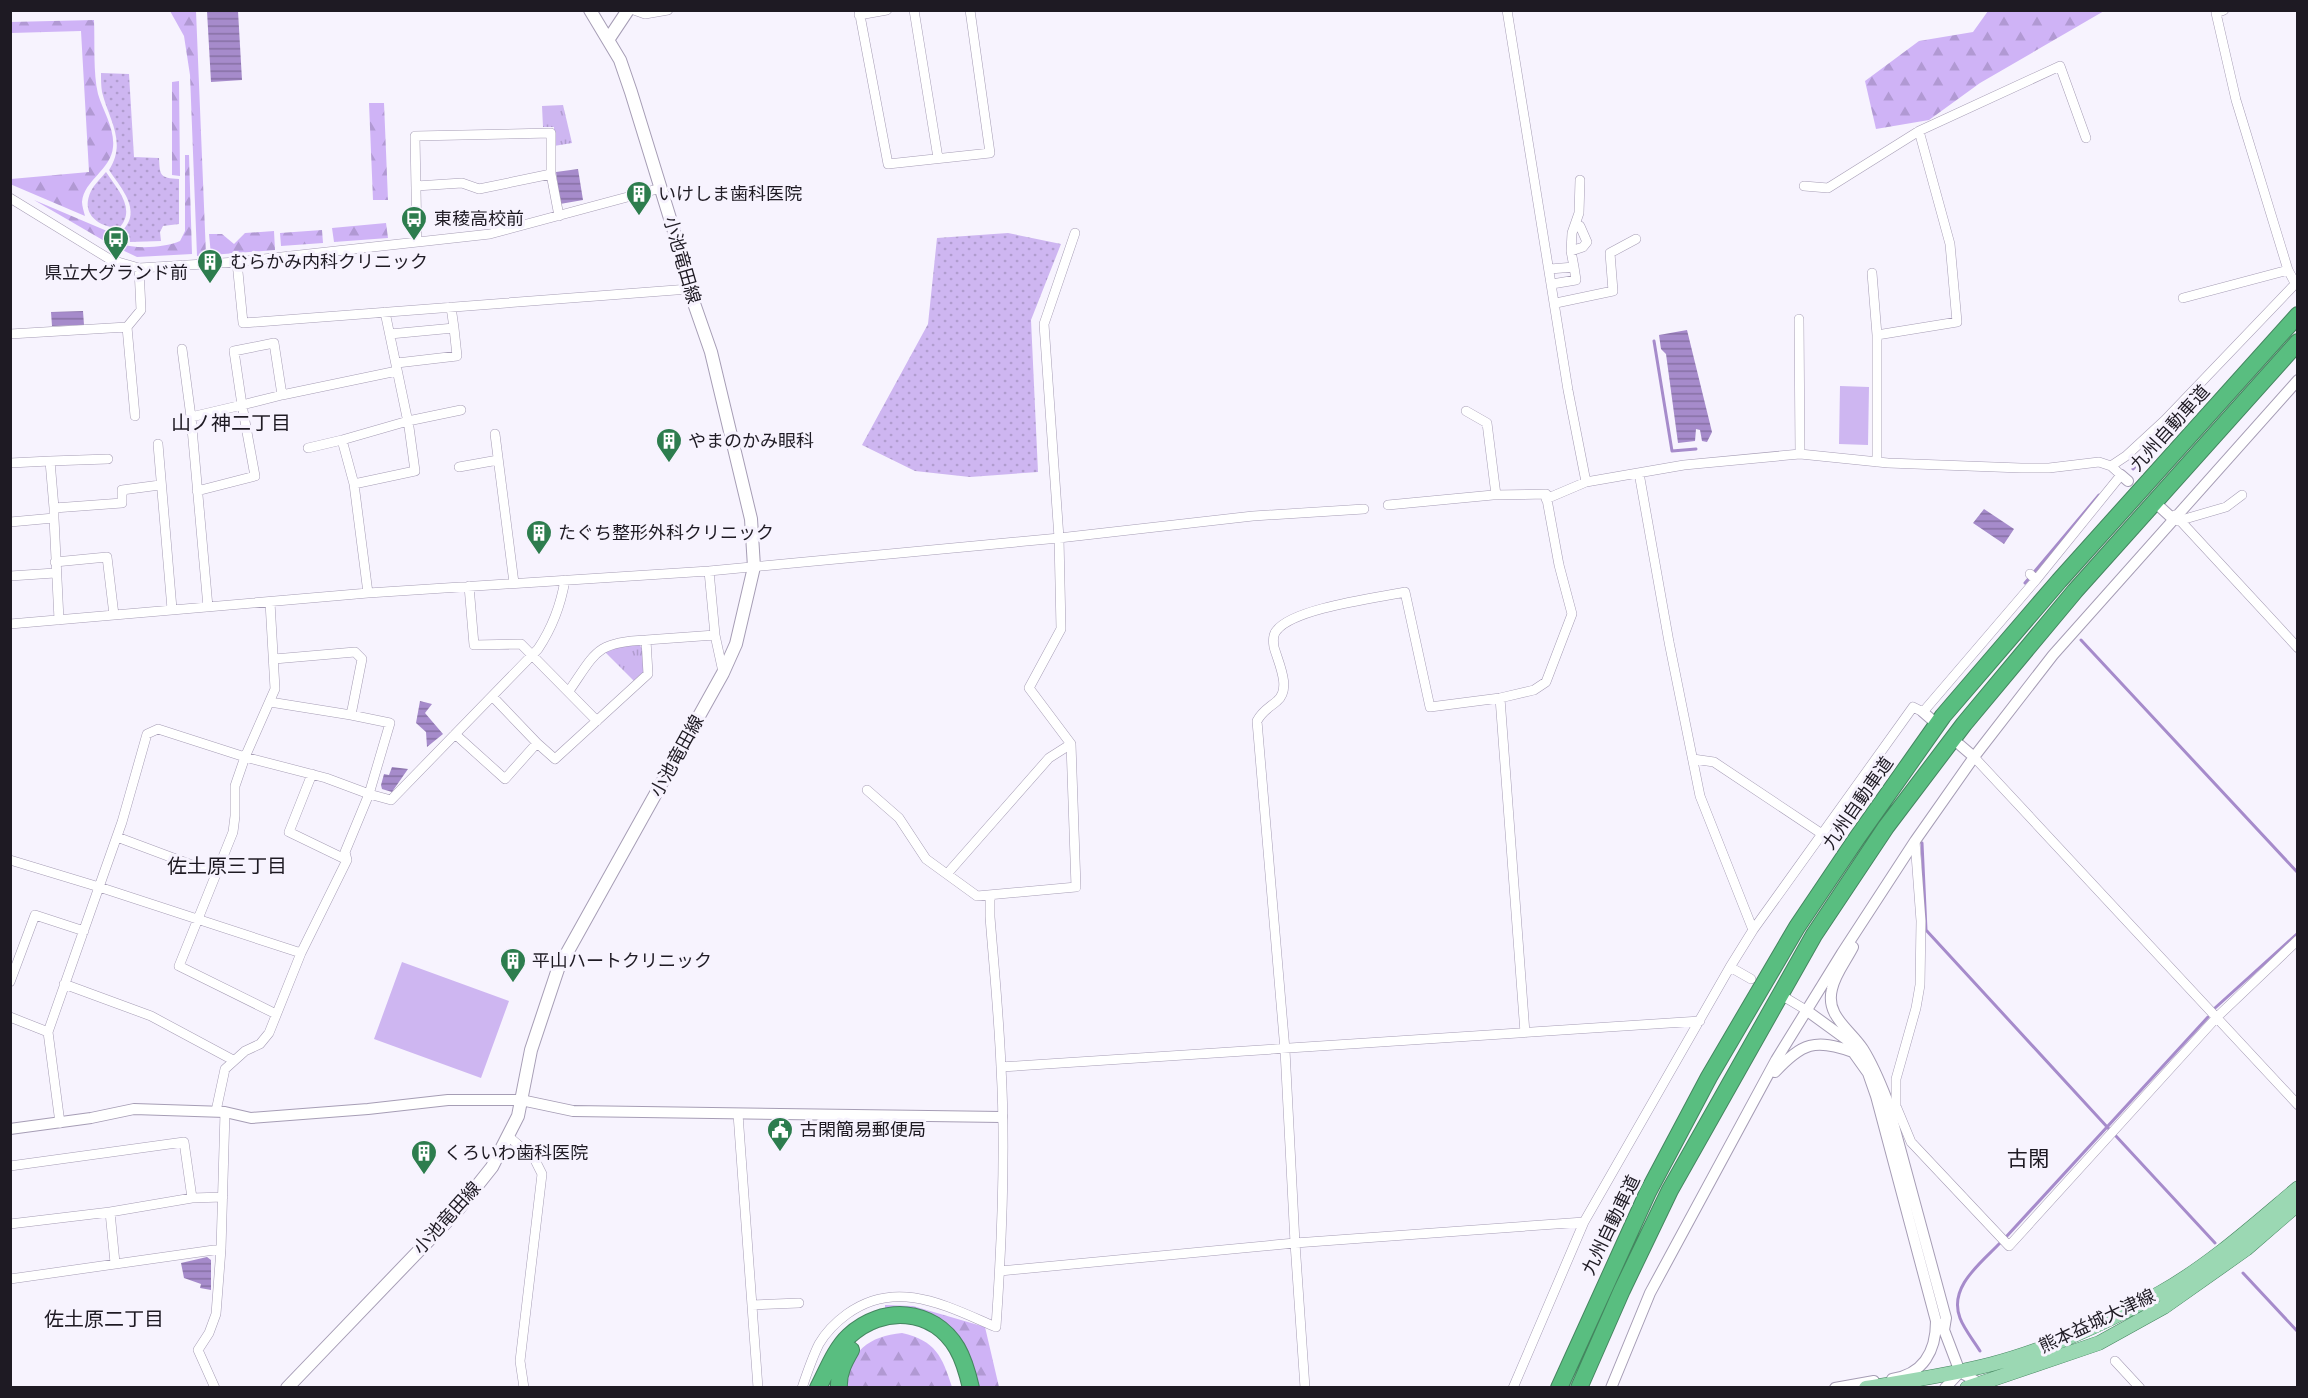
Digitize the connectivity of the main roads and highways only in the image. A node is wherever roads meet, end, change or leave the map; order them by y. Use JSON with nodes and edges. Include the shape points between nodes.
{"nodes":[{"id":1,"x":590,"y":10,"type":"edge"},
{"id":2,"x":628,"y":10,"type":"edge"},
{"id":3,"x":608,"y":40,"type":"junction"},
{"id":4,"x":2298,"y":315,"type":"edge"},
{"id":5,"x":2298,"y":342,"type":"edge"},
{"id":6,"x":2298,"y":1188,"type":"edge"},
{"id":7,"x":2298,"y":1204,"type":"edge"},
{"id":8,"x":286,"y":1388,"type":"edge"},
{"id":9,"x":818,"y":1388,"type":"edge"},
{"id":10,"x":840,"y":1388,"type":"edge"},
{"id":11,"x":960,"y":1388,"type":"edge"},
{"id":12,"x":971,"y":1388,"type":"edge"},
{"id":13,"x":1559,"y":1388,"type":"edge"},
{"id":14,"x":1580,"y":1388,"type":"edge"},
{"id":15,"x":1866,"y":1388,"type":"edge"},
{"id":16,"x":1967,"y":1388,"type":"edge"}],
"edges":[{"from":1,"to":3,"type":"main road","name":"小池竜田線"},
{"from":2,"to":3,"type":"main road"},
{"from":3,"to":8,"type":"main road","name":"小池竜田線","via":[[621,60],[711,352],[751,519],[754,567],[736,644],[558,969],[531,1050],[518,1116],[492,1167],[457,1211]]},
{"from":4,"to":13,"type":"highway","name":"九州自動車道","via":[[1943,716],[1857,838],[1797,927],[1709,1077],[1648,1192]]},
{"from":5,"to":14,"type":"highway","name":"九州自動車道","via":[[2075,591],[1964,724],[1886,827],[1814,935],[1670,1190]]},
{"from":6,"to":15,"type":"main road","name":"熊本益城大津線","via":[[2239,1237],[2160,1292],[2086,1329],[2040,1348],[1960,1372]]},
{"from":7,"to":16,"type":"main road","name":"熊本益城大津線","via":[[2246,1249],[2164,1307],[2098,1343]]},
{"from":9,"to":12,"type":"highway","via":[[848,1337],[882,1316],[901,1314],[917,1317],[946,1333],[957,1348]]},
{"from":10,"to":11,"type":"highway","via":[[842,1365],[864,1337],[882,1326],[905,1323],[928,1333],[947,1348]]}]}
